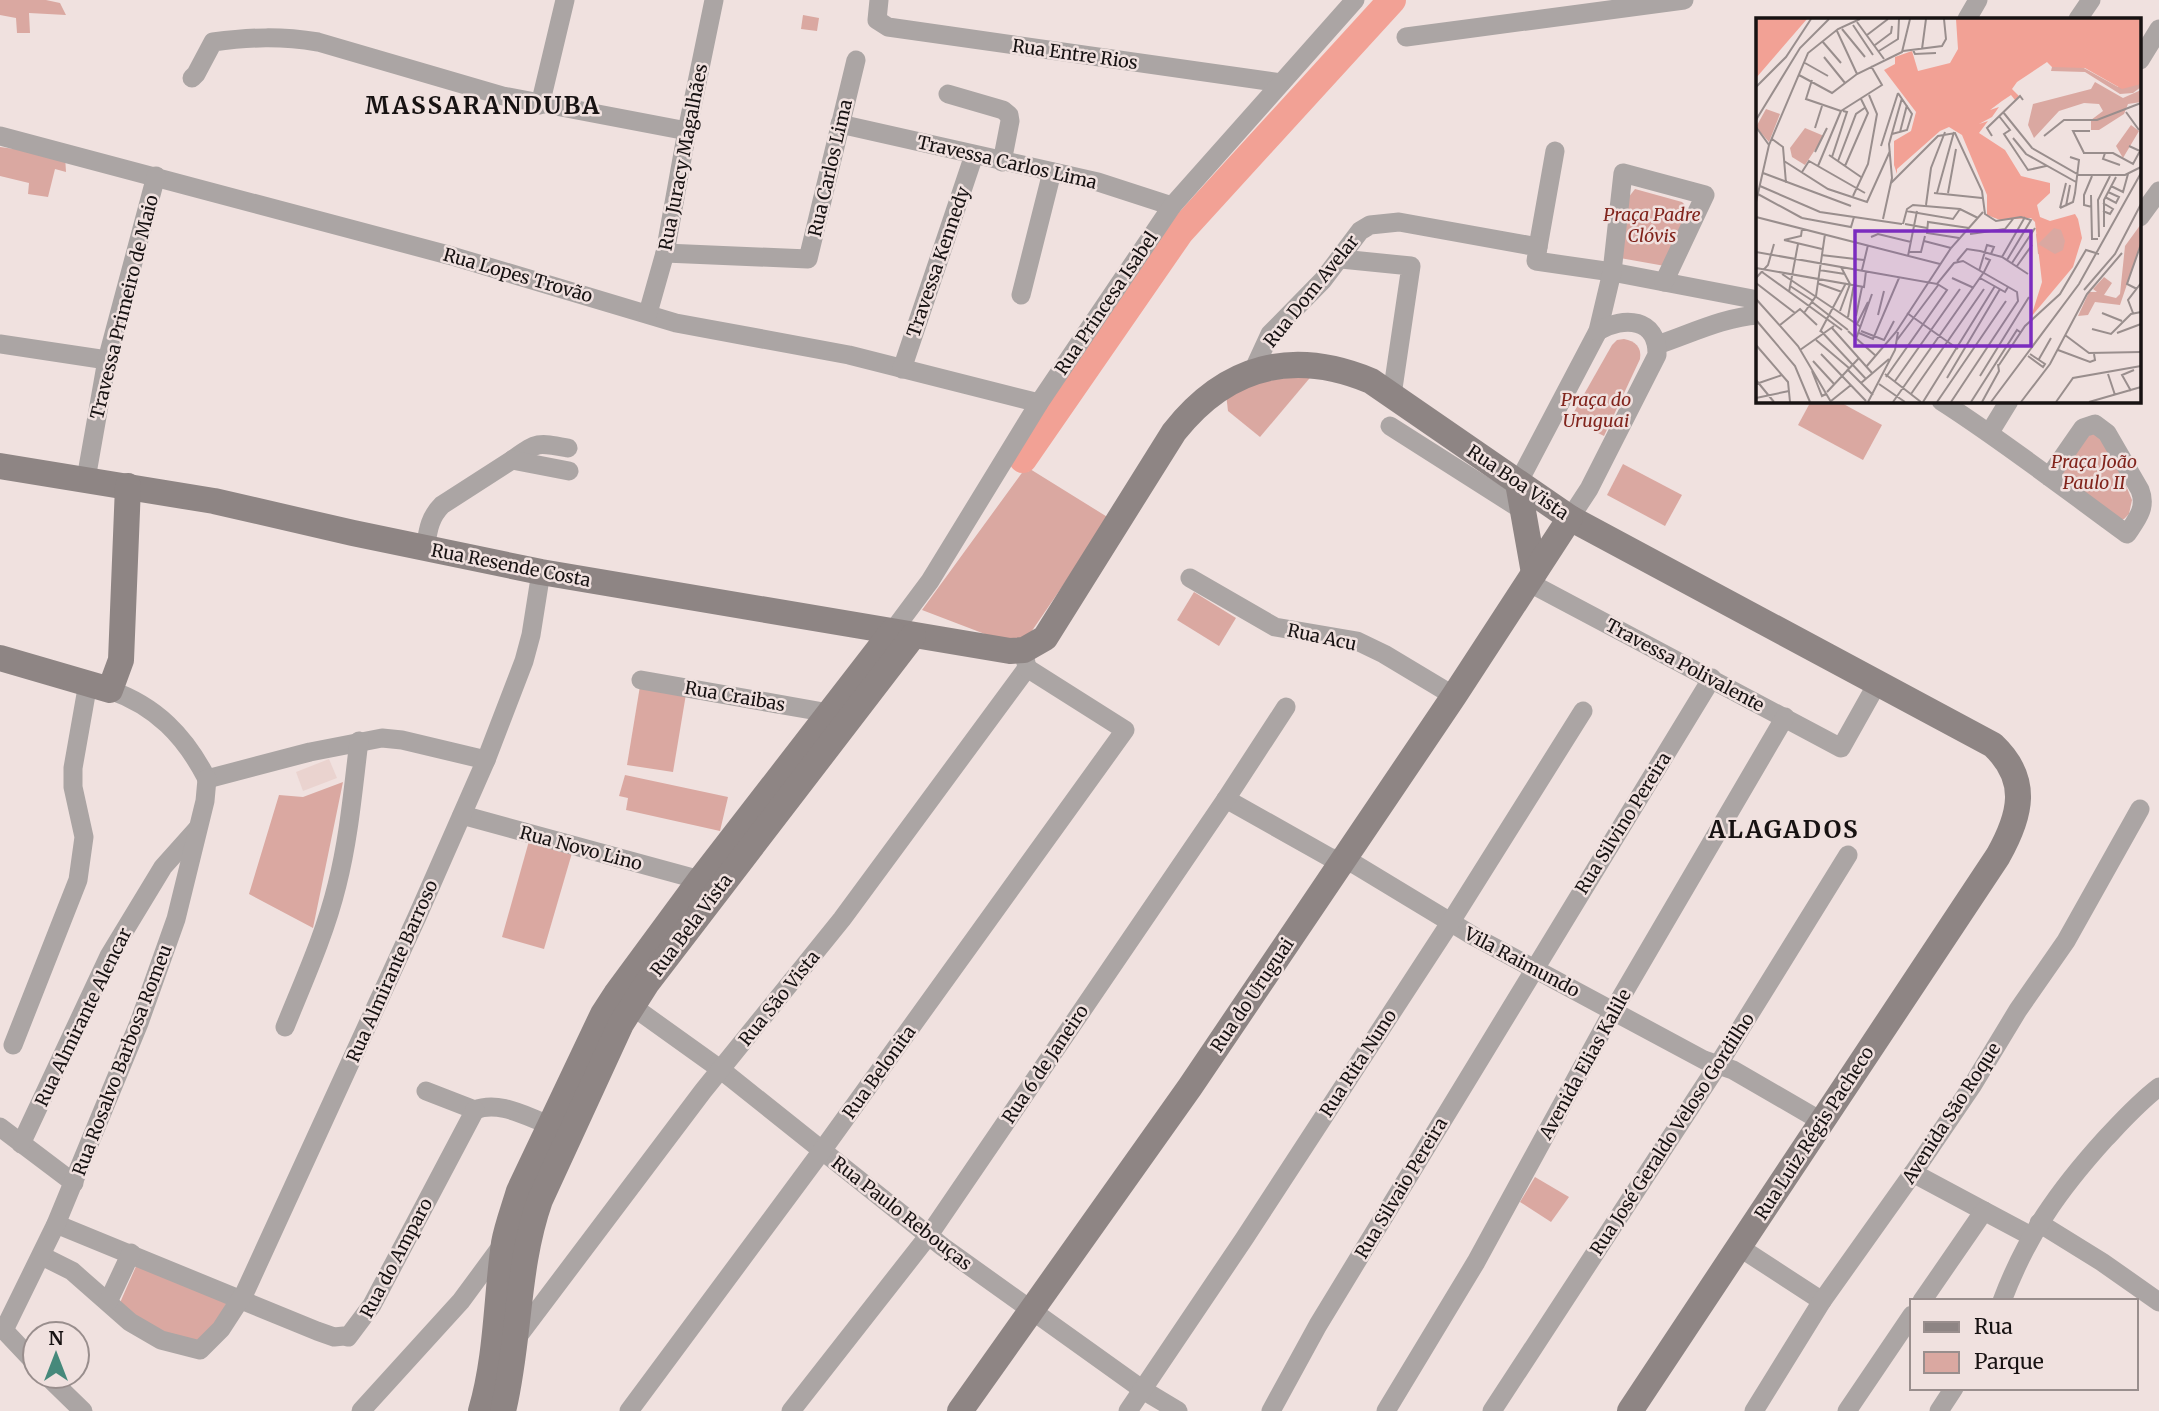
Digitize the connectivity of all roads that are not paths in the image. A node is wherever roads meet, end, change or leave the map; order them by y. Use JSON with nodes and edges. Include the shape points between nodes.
{"nodes":[{"id":1,"x":565,"y":0,"type":"edge"},
{"id":2,"x":714,"y":0,"type":"edge"},
{"id":3,"x":1355,"y":0,"type":"edge"},
{"id":4,"x":1684,"y":0,"type":"edge"},
{"id":5,"x":1978,"y":0,"type":"edge"},
{"id":6,"x":2091,"y":0,"type":"edge"},
{"id":7,"x":1624,"y":4,"type":"edge"},
{"id":8,"x":878,"y":7,"type":"edge"},
{"id":9,"x":1968,"y":18,"type":"edge"},
{"id":10,"x":2079,"y":18,"type":"edge"},
{"id":11,"x":2159,"y":29,"type":"edge"},
{"id":12,"x":1406,"y":37,"type":"dead end"},
{"id":13,"x":2142,"y":57,"type":"edge"},
{"id":14,"x":856,"y":60,"type":"dead end"},
{"id":15,"x":192,"y":78,"type":"dead end"},
{"id":16,"x":1281,"y":83,"type":"junction"},
{"id":17,"x":948,"y":94,"type":"dead end"},
{"id":18,"x":540,"y":105,"type":"junction"},
{"id":19,"x":840,"y":124,"type":"junction"},
{"id":20,"x":687,"y":131,"type":"junction"},
{"id":21,"x":0,"y":135,"type":"edge"},
{"id":22,"x":1555,"y":151,"type":"dead end"},
{"id":23,"x":974,"y":155,"type":"junction"},
{"id":24,"x":1002,"y":162,"type":"junction"},
{"id":25,"x":1052,"y":172,"type":"junction"},
{"id":26,"x":156,"y":176,"type":"junction"},
{"id":27,"x":2159,"y":191,"type":"edge"},
{"id":28,"x":1172,"y":206,"type":"junction"},
{"id":29,"x":2142,"y":213,"type":"edge"},
{"id":30,"x":1538,"y":247,"type":"junction"},
{"id":31,"x":665,"y":253,"type":"junction"},
{"id":32,"x":1341,"y":259,"type":"junction"},
{"id":33,"x":1612,"y":272,"type":"junction"},
{"id":34,"x":1664,"y":282,"type":"junction"},
{"id":35,"x":1712,"y":290,"type":"junction"},
{"id":36,"x":1021,"y":295,"type":"dead end"},
{"id":37,"x":1756,"y":300,"type":"edge"},
{"id":38,"x":648,"y":313,"type":"junction"},
{"id":39,"x":1756,"y":316,"type":"edge"},
{"id":40,"x":1716,"y":324,"type":"junction"},
{"id":41,"x":1598,"y":331,"type":"junction"},
{"id":42,"x":0,"y":344,"type":"edge"},
{"id":43,"x":1657,"y":345,"type":"junction"},
{"id":44,"x":107,"y":360,"type":"junction"},
{"id":45,"x":902,"y":369,"type":"junction"},
{"id":46,"x":1253,"y":371,"type":"junction"},
{"id":47,"x":1392,"y":394,"type":"junction"},
{"id":48,"x":1943,"y":402,"type":"edge"},
{"id":49,"x":2008,"y":402,"type":"edge"},
{"id":50,"x":1039,"y":403,"type":"junction"},
{"id":51,"x":1390,"y":426,"type":"dead end"},
{"id":52,"x":1990,"y":432,"type":"junction"},
{"id":53,"x":568,"y":448,"type":"dead end"},
{"id":54,"x":512,"y":460,"type":"junction"},
{"id":55,"x":0,"y":466,"type":"edge"},
{"id":56,"x":569,"y":471,"type":"dead end"},
{"id":57,"x":2049,"y":477,"type":"junction"},
{"id":58,"x":86,"y":479,"type":"junction"},
{"id":59,"x":1518,"y":484,"type":"junction"},
{"id":60,"x":128,"y":486,"type":"junction"},
{"id":61,"x":1522,"y":510,"type":"junction"},
{"id":62,"x":1570,"y":518,"type":"junction"},
{"id":63,"x":425,"y":549,"type":"junction"},
{"id":64,"x":541,"y":572,"type":"junction"},
{"id":65,"x":1190,"y":578,"type":"dead end"},
{"id":66,"x":1531,"y":578,"type":"junction"},
{"id":67,"x":903,"y":634,"type":"junction"},
{"id":68,"x":0,"y":658,"type":"edge"},
{"id":69,"x":1025,"y":659,"type":"junction"},
{"id":70,"x":1712,"y":678,"type":"junction"},
{"id":71,"x":641,"y":680,"type":"dead end"},
{"id":72,"x":1878,"y":682,"type":"junction"},
{"id":73,"x":99,"y":687,"type":"junction"},
{"id":74,"x":1454,"y":696,"type":"junction"},
{"id":75,"x":1286,"y":707,"type":"dead end"},
{"id":76,"x":1583,"y":710,"type":"dead end"},
{"id":77,"x":829,"y":713,"type":"junction"},
{"id":78,"x":1785,"y":717,"type":"junction"},
{"id":79,"x":359,"y":741,"type":"junction"},
{"id":80,"x":486,"y":760,"type":"junction"},
{"id":81,"x":207,"y":779,"type":"junction"},
{"id":82,"x":1226,"y":799,"type":"junction"},
{"id":83,"x":2140,"y":809,"type":"dead end"},
{"id":84,"x":462,"y":815,"type":"junction"},
{"id":85,"x":199,"y":827,"type":"junction"},
{"id":86,"x":1848,"y":855,"type":"dead end"},
{"id":87,"x":1998,"y":856,"type":"joint"},
{"id":88,"x":1343,"y":861,"type":"junction"},
{"id":89,"x":700,"y":880,"type":"junction"},
{"id":90,"x":1450,"y":923,"type":"junction"},
{"id":91,"x":1534,"y":967,"type":"junction"},
{"id":92,"x":632,"y":1006,"type":"junction"},
{"id":93,"x":1613,"y":1011,"type":"junction"},
{"id":94,"x":285,"y":1027,"type":"dead end"},
{"id":95,"x":13,"y":1045,"type":"dead end"},
{"id":96,"x":1718,"y":1065,"type":"junction"},
{"id":97,"x":720,"y":1069,"type":"junction"},
{"id":98,"x":2159,"y":1087,"type":"edge"},
{"id":99,"x":426,"y":1091,"type":"dead end"},
{"id":100,"x":475,"y":1110,"type":"junction"},
{"id":101,"x":1821,"y":1121,"type":"junction"},
{"id":102,"x":550,"y":1125,"type":"junction"},
{"id":103,"x":0,"y":1127,"type":"edge"},
{"id":104,"x":22,"y":1144,"type":"junction"},
{"id":105,"x":821,"y":1152,"type":"junction"},
{"id":106,"x":1913,"y":1173,"type":"junction"},
{"id":107,"x":74,"y":1183,"type":"junction"},
{"id":108,"x":1984,"y":1211,"type":"junction"},
{"id":109,"x":56,"y":1224,"type":"junction"},
{"id":110,"x":2035,"y":1229,"type":"junction"},
{"id":111,"x":929,"y":1235,"type":"junction"},
{"id":112,"x":515,"y":1244,"type":"junction"},
{"id":113,"x":1739,"y":1247,"type":"junction"},
{"id":114,"x":131,"y":1253,"type":"junction"},
{"id":115,"x":42,"y":1256,"type":"junction"},
{"id":116,"x":241,"y":1298,"type":"junction"},
{"id":117,"x":1923,"y":1299,"type":"edge"},
{"id":118,"x":2003,"y":1299,"type":"edge"},
{"id":119,"x":461,"y":1301,"type":"junction"},
{"id":120,"x":1822,"y":1301,"type":"junction"},
{"id":121,"x":108,"y":1302,"type":"junction"},
{"id":122,"x":2159,"y":1302,"type":"edge"},
{"id":123,"x":498,"y":1309,"type":"junction"},
{"id":124,"x":1032,"y":1312,"type":"junction"},
{"id":125,"x":1910,"y":1318,"type":"edge"},
{"id":126,"x":2,"y":1328,"type":"edge"},
{"id":127,"x":516,"y":1339,"type":"junction"},
{"id":128,"x":21,"y":1348,"type":"edge"},
{"id":129,"x":61,"y":1390,"type":"edge"},
{"id":130,"x":1143,"y":1390,"type":"junction"},
{"id":131,"x":1953,"y":1390,"type":"edge"},
{"id":132,"x":1760,"y":1409,"type":"edge"},
{"id":133,"x":83,"y":1411,"type":"edge"},
{"id":134,"x":361,"y":1411,"type":"edge"},
{"id":135,"x":481,"y":1411,"type":"edge"},
{"id":136,"x":503,"y":1411,"type":"edge"},
{"id":137,"x":629,"y":1411,"type":"edge"},
{"id":138,"x":791,"y":1411,"type":"edge"},
{"id":139,"x":960,"y":1411,"type":"edge"},
{"id":140,"x":1128,"y":1411,"type":"edge"},
{"id":141,"x":1178,"y":1411,"type":"edge"},
{"id":142,"x":1271,"y":1411,"type":"edge"},
{"id":143,"x":1386,"y":1411,"type":"edge"},
{"id":144,"x":1492,"y":1411,"type":"edge"},
{"id":145,"x":1630,"y":1411,"type":"edge"},
{"id":146,"x":1847,"y":1411,"type":"edge"},
{"id":147,"x":1939,"y":1411,"type":"edge"}],
"edges":[{"from":1,"to":18,"type":"street"},
{"from":2,"to":20,"type":"street","name":"Rua Juracy Magalhães"},
{"from":3,"to":16,"type":"street","name":"Rua Princesa Isabel"},
{"from":4,"to":7,"type":"street"},
{"from":5,"to":9,"type":"street"},
{"from":6,"to":10,"type":"street"},
{"from":7,"to":12,"type":"street"},
{"from":8,"to":16,"type":"street","name":"Rua Entre Rios","via":[[877,20],[888,27]]},
{"from":11,"to":13,"type":"street"},
{"from":14,"to":19,"type":"street","name":"Rua Carlos Lima"},
{"from":15,"to":18,"type":"street","via":[[213,42],[283,36]]},
{"from":16,"to":28,"type":"street","name":"Rua Princesa Isabel"},
{"from":17,"to":24,"type":"street","via":[[1009,115]]},
{"from":18,"to":20,"type":"street"},
{"from":19,"to":23,"type":"street","name":"Travessa Carlos Lima"},
{"from":19,"to":31,"type":"street","name":"Rua Carlos Lima","via":[[808,259]]},
{"from":20,"to":31,"type":"street","name":"Rua Juracy Magalhães"},
{"from":21,"to":26,"type":"street","name":"Rua Lopes Trovão"},
{"from":22,"to":30,"type":"street"},
{"from":23,"to":24,"type":"street","name":"Travessa Carlos Lima"},
{"from":23,"to":45,"type":"street","name":"Travessa Kennedy"},
{"from":24,"to":25,"type":"street","name":"Travessa Carlos Lima"},
{"from":25,"to":28,"type":"street","name":"Travessa Carlos Lima"},
{"from":25,"to":36,"type":"street"},
{"from":26,"to":38,"type":"street","name":"Rua Lopes Trovão"},
{"from":26,"to":44,"type":"street","name":"Travessa Primeiro de Maio"},
{"from":27,"to":29,"type":"street"},
{"from":28,"to":50,"type":"street","name":"Rua Princesa Isabel"},
{"from":30,"to":32,"type":"street","name":"Rua Dom Avelar","via":[[1384,222],[1360,231]]},
{"from":30,"to":33,"type":"street","via":[[1536,261]]},
{"from":31,"to":38,"type":"street","name":"Rua Juracy Magalhães"},
{"from":32,"to":46,"type":"street","name":"Rua Dom Avelar","via":[[1270,334]]},
{"from":32,"to":47,"type":"street","via":[[1411,266]]},
{"from":33,"to":34,"type":"street"},
{"from":33,"to":34,"type":"street","via":[[1623,173],[1705,195]]},
{"from":33,"to":41,"type":"street"},
{"from":34,"to":35,"type":"street"},
{"from":35,"to":37,"type":"street"},
{"from":35,"to":40,"type":"street"},
{"from":38,"to":45,"type":"street","name":"Rua Lopes Trovão","via":[[676,323]]},
{"from":39,"to":40,"type":"street"},
{"from":40,"to":43,"type":"street"},
{"from":41,"to":43,"type":"street","via":[[1632,321],[1642,325]]},
{"from":41,"to":59,"type":"street"},
{"from":42,"to":44,"type":"street"},
{"from":43,"to":62,"type":"street","via":[[1654,366]]},
{"from":44,"to":58,"type":"street","name":"Travessa Primeiro de Maio"},
{"from":45,"to":50,"type":"street","name":"Rua Lopes Trovão"},
{"from":46,"to":47,"type":"main road","name":"Rua Boa Vista","via":[[1278,365],[1329,368],[1361,377]]},
{"from":46,"to":69,"type":"main road","name":"Rua Boa Vista","via":[[1209,395],[1174,432],[1045,638]]},
{"from":47,"to":59,"type":"main road","name":"Rua Boa Vista"},
{"from":48,"to":52,"type":"street"},
{"from":49,"to":52,"type":"street"},
{"from":50,"to":67,"type":"street","name":"Rua Princesa Isabel","via":[[930,580]]},
{"from":51,"to":61,"type":"street","name":"Rua Boa Vista"},
{"from":52,"to":57,"type":"street"},
{"from":53,"to":54,"type":"street","via":[[535,444]]},
{"from":54,"to":56,"type":"street"},
{"from":54,"to":63,"type":"street","via":[[442,505],[429,524]]},
{"from":55,"to":58,"type":"main road","name":"Rua Resende Costa"},
{"from":57,"to":57,"type":"street","via":[[2083,428],[2095,424],[2112,440],[2143,498],[2141,512],[2127,534]]},
{"from":58,"to":60,"type":"main road","name":"Rua Resende Costa"},
{"from":59,"to":61,"type":"main road"},
{"from":59,"to":62,"type":"main road","name":"Rua Boa Vista"},
{"from":60,"to":63,"type":"main road","name":"Rua Resende Costa"},
{"from":60,"to":73,"type":"main road","via":[[121,660]]},
{"from":61,"to":66,"type":"main road"},
{"from":62,"to":66,"type":"main road","name":"Rua do Uruguai"},
{"from":62,"to":72,"type":"main road","name":"Rua Boa Vista"},
{"from":63,"to":64,"type":"main road","name":"Rua Resende Costa"},
{"from":64,"to":67,"type":"main road","name":"Rua Resende Costa"},
{"from":64,"to":80,"type":"street","name":"Rua Almirante Barroso","via":[[524,661]]},
{"from":65,"to":74,"type":"street","name":"Rua Acu","via":[[1275,626],[1357,642],[1384,654]]},
{"from":66,"to":70,"type":"street","name":"Travessa Polivalente"},
{"from":66,"to":74,"type":"main road","name":"Rua do Uruguai"},
{"from":67,"to":69,"type":"main road","name":"Rua Resende Costa"},
{"from":67,"to":77,"type":"main road","name":"Rua Bela Vista"},
{"from":67,"to":92,"type":"main road","name":"Rua Bela Vista"},
{"from":68,"to":73,"type":"main road"},
{"from":69,"to":97,"type":"street","name":"Rua São Vista","via":[[842,919]]},
{"from":69,"to":105,"type":"street","name":"Rua Belonita","via":[[1125,730]]},
{"from":70,"to":78,"type":"street","name":"Travessa Polivalente"},
{"from":70,"to":91,"type":"street","name":"Rua Silvino Pereira"},
{"from":71,"to":77,"type":"street","name":"Rua Craibas"},
{"from":72,"to":78,"type":"street","name":"Travessa Polivalente","via":[[1841,748]]},
{"from":72,"to":87,"type":"main road","name":"Rua Boa Vista","via":[[1976,735],[2006,757],[2019,800],[2010,835]]},
{"from":73,"to":81,"type":"street","via":[[133,698],[166,720],[196,757]]},
{"from":73,"to":95,"type":"street","via":[[73,768],[84,837],[78,880]]},
{"from":74,"to":88,"type":"main road","name":"Rua do Uruguai"},
{"from":75,"to":82,"type":"street","name":"Rua 6 de Janeiro"},
{"from":76,"to":90,"type":"street","name":"Rua Rita Nuno"},
{"from":77,"to":89,"type":"main road","name":"Rua Bela Vista"},
{"from":78,"to":93,"type":"street","name":"Avenida Elias Kalile"},
{"from":79,"to":80,"type":"street","via":[[402,740]]},
{"from":79,"to":81,"type":"street"},
{"from":79,"to":94,"type":"street","via":[[337,885]]},
{"from":80,"to":84,"type":"street","name":"Rua Almirante Barroso"},
{"from":81,"to":85,"type":"street","name":"Rua Rosalvo Barbosa Romeu"},
{"from":82,"to":88,"type":"street","name":"Vila Raimundo"},
{"from":82,"to":111,"type":"street","name":"Rua 6 de Janeiro"},
{"from":83,"to":106,"type":"street","name":"Avenida São Roque","via":[[2067,940]]},
{"from":84,"to":89,"type":"street","name":"Rua Novo Lino"},
{"from":84,"to":116,"type":"street","name":"Rua Almirante Barroso"},
{"from":85,"to":104,"type":"street","name":"Rua Almirante Alencar","via":[[163,867],[109,956]]},
{"from":85,"to":107,"type":"street","name":"Rua Rosalvo Barbosa Romeu","via":[[176,919]]},
{"from":86,"to":96,"type":"street","name":"Rua José Geraldo Veloso Gordilho"},
{"from":87,"to":101,"type":"main road","name":"Rua Luiz Régis Pacheco"},
{"from":88,"to":90,"type":"street","name":"Vila Raimundo"},
{"from":88,"to":124,"type":"main road","name":"Rua do Uruguai"},
{"from":89,"to":102,"type":"main road","name":"Rua Bela Vista","via":[[603,1014]]},
{"from":90,"to":91,"type":"street","name":"Vila Raimundo"},
{"from":90,"to":130,"type":"street","name":"Rua Rita Nuno"},
{"from":91,"to":93,"type":"street","name":"Vila Raimundo"},
{"from":91,"to":142,"type":"street","name":"Rua Silvaio Pereira"},
{"from":92,"to":97,"type":"street","name":"Rua Paulo Rebouças"},
{"from":92,"to":112,"type":"main road","name":"Rua Bela Vista"},
{"from":93,"to":96,"type":"street","name":"Vila Raimundo"},
{"from":93,"to":143,"type":"street","name":"Avenida Elias Kalile","via":[[1476,1262]]},
{"from":96,"to":101,"type":"street","name":"Vila Raimundo"},
{"from":96,"to":144,"type":"street","name":"Rua José Geraldo Veloso Gordilho"},
{"from":97,"to":105,"type":"street","name":"Rua Paulo Rebouças"},
{"from":97,"to":127,"type":"street","name":"Rua São Vista"},
{"from":98,"to":110,"type":"street","via":[[2085,1161]]},
{"from":99,"to":100,"type":"street"},
{"from":100,"to":102,"type":"street","via":[[496,1106]]},
{"from":100,"to":116,"type":"street","name":"Rua do Amparo","via":[[372,1305],[348,1337],[317,1331]]},
{"from":101,"to":113,"type":"main road","name":"Rua Luiz Régis Pacheco"},
{"from":102,"to":112,"type":"main road","name":"Rua Bela Vista","via":[[519,1191]]},
{"from":103,"to":104,"type":"street"},
{"from":104,"to":107,"type":"street"},
{"from":105,"to":111,"type":"street","name":"Rua Paulo Rebouças"},
{"from":105,"to":137,"type":"street","name":"Rua Belonita"},
{"from":106,"to":108,"type":"street"},
{"from":106,"to":120,"type":"street","name":"Avenida São Roque"},
{"from":107,"to":109,"type":"street","name":"Rua Rosalvo Barbosa Romeu"},
{"from":108,"to":110,"type":"street"},
{"from":108,"to":117,"type":"street"},
{"from":109,"to":114,"type":"street"},
{"from":109,"to":115,"type":"street","name":"Rua Rosalvo Barbosa Romeu"},
{"from":110,"to":118,"type":"street"},
{"from":110,"to":122,"type":"street","via":[[2102,1262]]},
{"from":111,"to":124,"type":"street","name":"Rua Paulo Rebouças"},
{"from":111,"to":138,"type":"street","name":"Rua 6 de Janeiro"},
{"from":112,"to":119,"type":"street"},
{"from":112,"to":123,"type":"main road"},
{"from":112,"to":127,"type":"main road"},
{"from":113,"to":120,"type":"street"},
{"from":113,"to":145,"type":"main road","name":"Rua Luiz Régis Pacheco"},
{"from":114,"to":116,"type":"street"},
{"from":114,"to":121,"type":"street"},
{"from":115,"to":121,"type":"street","via":[[72,1271]]},
{"from":115,"to":126,"type":"street","name":"Rua Rosalvo Barbosa Romeu"},
{"from":116,"to":121,"type":"street","name":"Rua Almirante Barroso","via":[[200,1350],[161,1340]]},
{"from":119,"to":123,"type":"street"},
{"from":119,"to":134,"type":"street"},
{"from":120,"to":132,"type":"street","name":"Avenida São Roque"},
{"from":123,"to":135,"type":"main road"},
{"from":124,"to":130,"type":"street","name":"Rua Paulo Rebouças"},
{"from":124,"to":139,"type":"main road","name":"Rua do Uruguai"},
{"from":125,"to":146,"type":"street"},
{"from":126,"to":128,"type":"street"},
{"from":127,"to":136,"type":"main road"},
{"from":129,"to":133,"type":"street"},
{"from":130,"to":140,"type":"street","name":"Rua Rita Nuno"},
{"from":130,"to":141,"type":"street","name":"Rua Paulo Rebouças"},
{"from":131,"to":147,"type":"street"}]}
